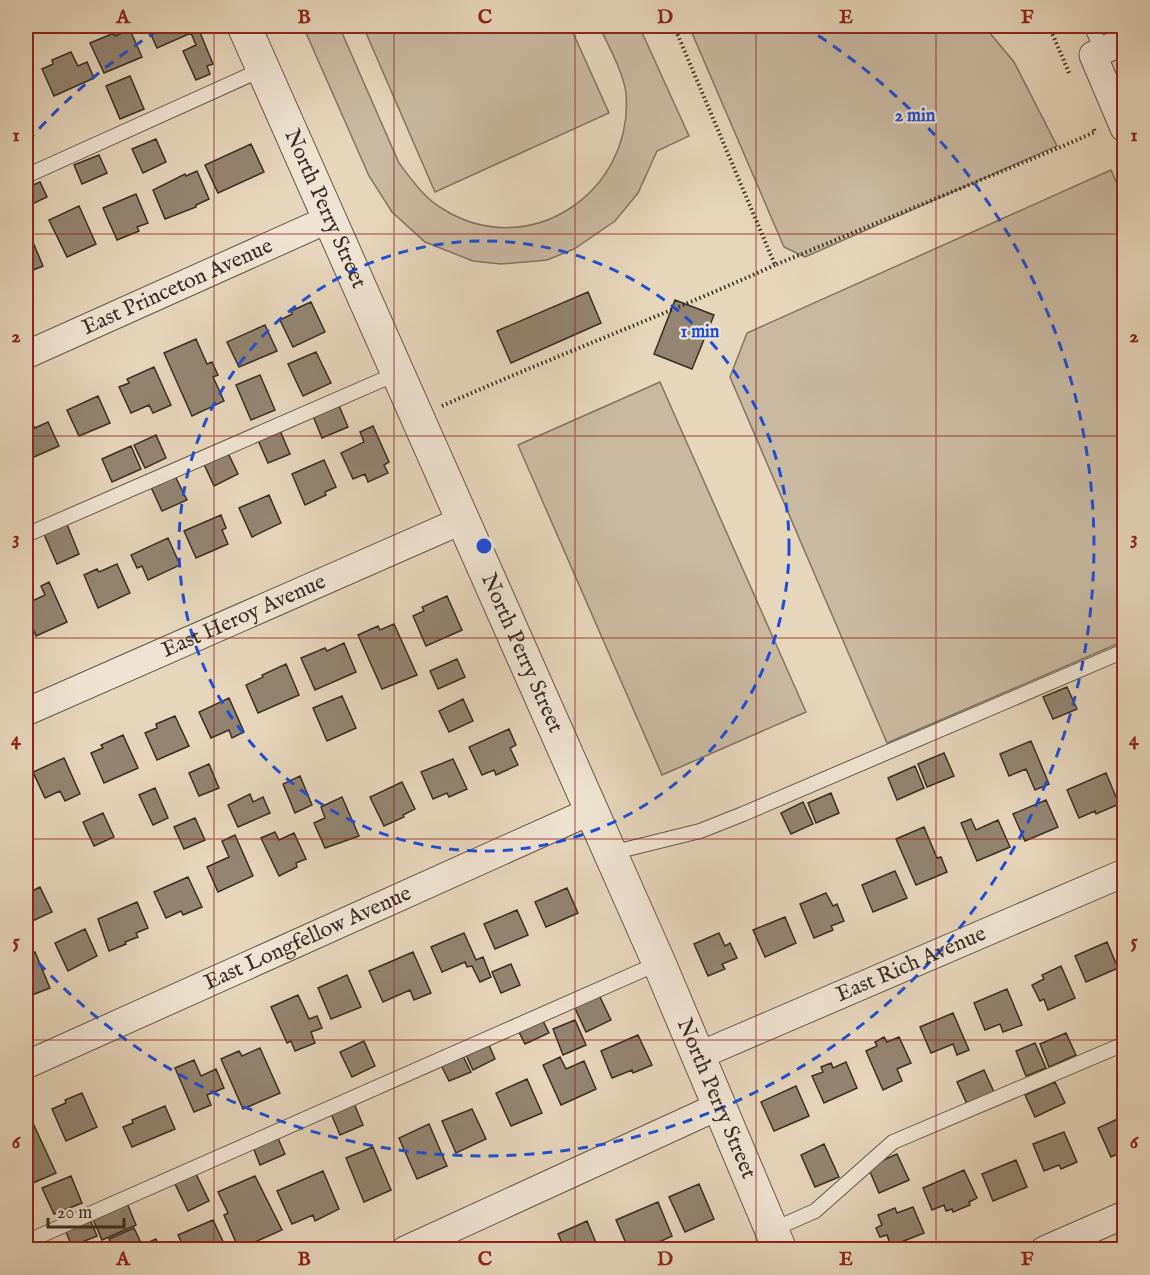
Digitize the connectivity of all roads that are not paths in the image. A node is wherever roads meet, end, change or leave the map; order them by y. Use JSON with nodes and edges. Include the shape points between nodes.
{"nodes":[{"id":1,"x":244,"y":26,"type":"edge"},
{"id":2,"x":1091,"y":26,"type":"edge"},
{"id":3,"x":1107,"y":49,"type":"edge"},
{"id":4,"x":263,"y":69,"type":"junction"},
{"id":5,"x":1125,"y":128,"type":"edge"},
{"id":6,"x":26,"y":176,"type":"edge"},
{"id":7,"x":329,"y":219,"type":"junction"},
{"id":8,"x":26,"y":355,"type":"edge"},
{"id":9,"x":398,"y":373,"type":"junction"},
{"id":10,"x":463,"y":520,"type":"junction"},
{"id":11,"x":26,"y":535,"type":"edge"},
{"id":12,"x":1125,"y":651,"type":"edge"},
{"id":13,"x":26,"y":712,"type":"edge"},
{"id":14,"x":591,"y":811,"type":"junction"},
{"id":15,"x":610,"y":853,"type":"junction"},
{"id":16,"x":1125,"y":873,"type":"edge"},
{"id":17,"x":659,"y":963,"type":"junction"},
{"id":18,"x":1125,"y":1044,"type":"edge"},
{"id":19,"x":698,"y":1056,"type":"junction"},
{"id":20,"x":26,"y":1065,"type":"edge"},
{"id":21,"x":719,"y":1106,"type":"junction"},
{"id":22,"x":1125,"y":1215,"type":"edge"},
{"id":23,"x":776,"y":1240,"type":"edge"},
{"id":24,"x":26,"y":1242,"type":"edge"},
{"id":25,"x":405,"y":1250,"type":"edge"},
{"id":26,"x":1044,"y":1250,"type":"edge"}],
"edges":[{"from":1,"to":4,"type":"street","name":"North Perry Street"},
{"from":2,"to":3,"type":"lane"},
{"from":3,"to":5,"type":"street"},
{"from":4,"to":6,"type":"lane"},
{"from":4,"to":7,"type":"street","name":"North Perry Street"},
{"from":7,"to":8,"type":"street","name":"East Princeton Avenue"},
{"from":7,"to":9,"type":"street","name":"North Perry Street"},
{"from":9,"to":10,"type":"street","name":"North Perry Street"},
{"from":9,"to":11,"type":"lane"},
{"from":10,"to":13,"type":"street","name":"East Heroy Avenue"},
{"from":10,"to":14,"type":"street","name":"North Perry Street"},
{"from":12,"to":15,"type":"lane","via":[[700,831]]},
{"from":14,"to":15,"type":"street","name":"North Perry Street"},
{"from":14,"to":20,"type":"street","name":"East Longfellow Avenue"},
{"from":15,"to":17,"type":"street","name":"North Perry Street"},
{"from":16,"to":19,"type":"street","name":"East Rich Avenue"},
{"from":17,"to":19,"type":"street","name":"North Perry Street"},
{"from":17,"to":24,"type":"lane"},
{"from":18,"to":23,"type":"lane","via":[[893,1142]]},
{"from":19,"to":21,"type":"street","name":"North Perry Street"},
{"from":21,"to":23,"type":"street","name":"North Perry Street"},
{"from":21,"to":25,"type":"street"},
{"from":22,"to":26,"type":"street"}]}
